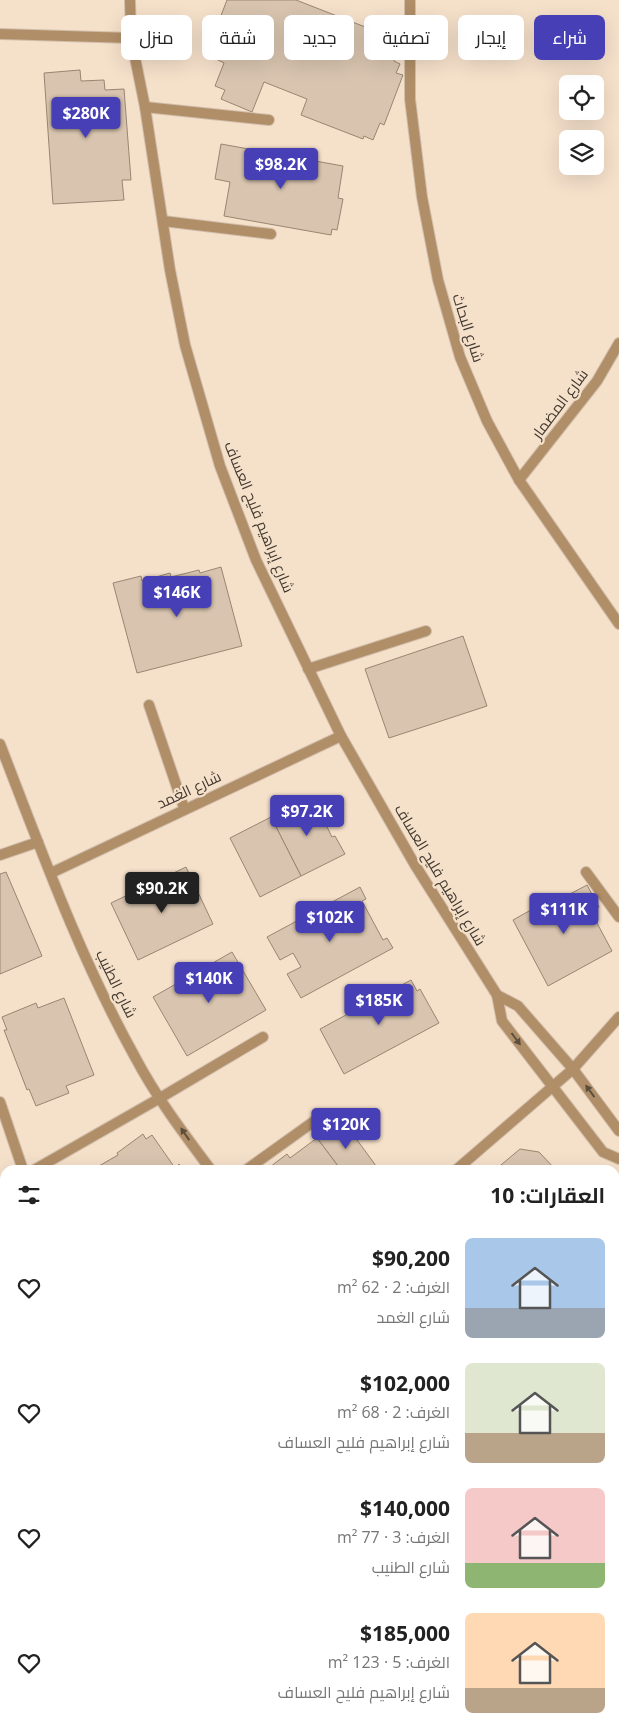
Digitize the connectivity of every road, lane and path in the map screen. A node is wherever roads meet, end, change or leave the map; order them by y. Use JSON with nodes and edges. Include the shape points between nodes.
{"nodes":[{"id":1,"x":130,"y":0,"type":"edge"},
{"id":2,"x":410,"y":0,"type":"edge"},
{"id":3,"x":130,"y":15,"type":"edge"},
{"id":4,"x":0,"y":34,"type":"edge"},
{"id":5,"x":121,"y":38,"type":"edge"},
{"id":6,"x":135,"y":60,"type":"edge"},
{"id":7,"x":145,"y":107,"type":"junction"},
{"id":8,"x":269,"y":120,"type":"dead end"},
{"id":9,"x":163,"y":221,"type":"junction"},
{"id":10,"x":271,"y":234,"type":"dead end"},
{"id":11,"x":619,"y":343,"type":"edge"},
{"id":12,"x":519,"y":480,"type":"junction"},
{"id":13,"x":619,"y":624,"type":"edge"},
{"id":14,"x":426,"y":631,"type":"dead end"},
{"id":15,"x":308,"y":669,"type":"junction"},
{"id":16,"x":150,"y":706,"type":"dead end"},
{"id":17,"x":341,"y":736,"type":"junction"},
{"id":18,"x":0,"y":744,"type":"edge"},
{"id":19,"x":184,"y":808,"type":"junction"},
{"id":20,"x":38,"y":842,"type":"junction"},
{"id":21,"x":0,"y":856,"type":"edge"},
{"id":22,"x":586,"y":872,"type":"dead end"},
{"id":23,"x":52,"y":873,"type":"junction"},
{"id":24,"x":619,"y":918,"type":"edge"},
{"id":25,"x":497,"y":995,"type":"junction"},
{"id":26,"x":619,"y":1017,"type":"edge"},
{"id":27,"x":263,"y":1037,"type":"dead end"},
{"id":28,"x":573,"y":1068,"type":"junction"},
{"id":29,"x":552,"y":1088,"type":"junction"},
{"id":30,"x":160,"y":1098,"type":"junction"},
{"id":31,"x":0,"y":1102,"type":"edge"},
{"id":32,"x":320,"y":1117,"type":"dead end"},
{"id":33,"x":619,"y":1131,"type":"edge"},
{"id":34,"x":619,"y":1159,"type":"edge"},
{"id":35,"x":21,"y":1165,"type":"edge"},
{"id":36,"x":43,"y":1165,"type":"edge"},
{"id":37,"x":207,"y":1165,"type":"edge"},
{"id":38,"x":253,"y":1165,"type":"edge"},
{"id":39,"x":462,"y":1165,"type":"edge"}],
"edges":[{"from":1,"to":3,"type":"street","name":"شارع إبراهيم فليح العساف"},
{"from":2,"to":12,"type":"street","name":"شارع البحاث","via":[[410,99],[422,197],[438,280],[460,357],[487,421]]},
{"from":4,"to":5,"type":"street"},
{"from":6,"to":7,"type":"street","name":"شارع إبراهيم فليح العساف"},
{"from":7,"to":8,"type":"street"},
{"from":7,"to":9,"type":"street","name":"شارع إبراهيم فليح العساف"},
{"from":9,"to":10,"type":"street"},
{"from":9,"to":15,"type":"street","name":"شارع إبراهيم فليح العساف","via":[[186,345],[220,466],[256,560]]},
{"from":11,"to":12,"type":"street","name":"شارع المضمار","via":[[592,388]]},
{"from":12,"to":13,"type":"street","name":"شارع البحاث"},
{"from":14,"to":15,"type":"street"},
{"from":15,"to":17,"type":"street","name":"شارع إبراهيم فليح العساف"},
{"from":16,"to":19,"type":"street"},
{"from":17,"to":19,"type":"street","name":"شارع الغمد"},
{"from":17,"to":25,"type":"street","name":"شارع إبراهيم فليح العساف","via":[[415,865]]},
{"from":18,"to":20,"type":"street","name":"شارع الطنيب"},
{"from":19,"to":23,"type":"street","name":"شارع الغمد"},
{"from":20,"to":21,"type":"street"},
{"from":20,"to":23,"type":"street","name":"شارع الطنيب"},
{"from":22,"to":24,"type":"street"},
{"from":23,"to":30,"type":"street","name":"شارع الطنيب","via":[[80,945],[110,1008]]},
{"from":25,"to":28,"type":"street","name":"شارع إبراهيم فليح العساف","via":[[518,1006]]},
{"from":25,"to":29,"type":"street","name":"شارع إبراهيم فليح العساف","one_way":true,"via":[[502,1021]]},
{"from":26,"to":28,"type":"street"},
{"from":27,"to":30,"type":"street"},
{"from":28,"to":29,"type":"street"},
{"from":33,"to":28,"type":"street","name":"شارع إبراهيم فليح العساف","one_way":true},
{"from":29,"to":34,"type":"street","name":"شارع إبراهيم فليح العساف","via":[[603,1152]]},
{"from":29,"to":39,"type":"street"},
{"from":30,"to":36,"type":"street"},
{"from":37,"to":30,"type":"street","name":"شارع الطنيب","one_way":true},
{"from":31,"to":35,"type":"street"},
{"from":32,"to":38,"type":"street"}]}
